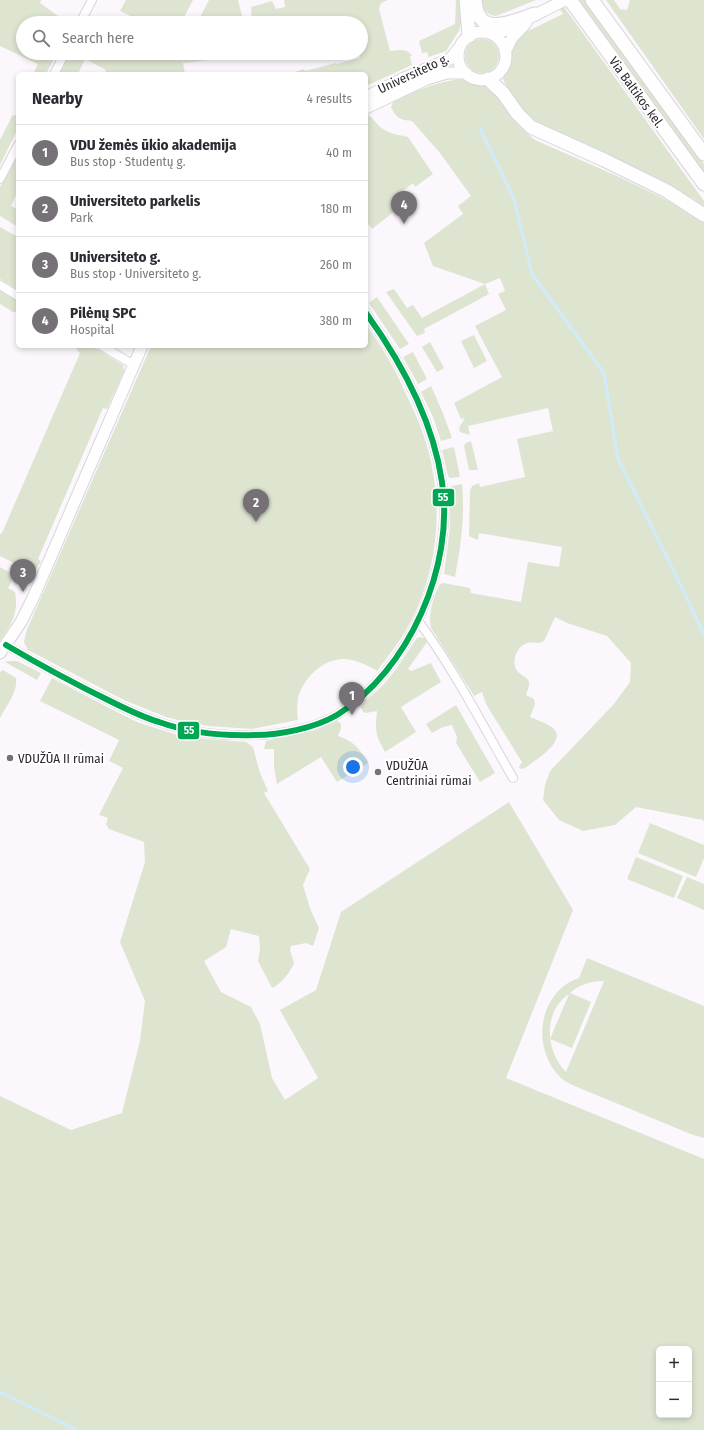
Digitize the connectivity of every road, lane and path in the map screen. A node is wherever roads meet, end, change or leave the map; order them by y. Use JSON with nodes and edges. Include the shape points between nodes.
{"nodes":[{"id":1,"x":92,"y":0,"type":"edge"},
{"id":2,"x":466,"y":0,"type":"edge"},
{"id":3,"x":475,"y":0,"type":"edge"},
{"id":4,"x":565,"y":0,"type":"edge"},
{"id":5,"x":570,"y":0,"type":"edge"},
{"id":6,"x":592,"y":0,"type":"edge"},
{"id":7,"x":535,"y":14,"type":"junction"},
{"id":8,"x":84,"y":16,"type":"edge"},
{"id":9,"x":491,"y":34,"type":"junction"},
{"id":10,"x":469,"y":36,"type":"junction"},
{"id":11,"x":459,"y":48,"type":"junction"},
{"id":12,"x":505,"y":52,"type":"junction"},
{"id":13,"x":61,"y":60,"type":"edge"},
{"id":14,"x":55,"y":72,"type":"edge"},
{"id":15,"x":466,"y":73,"type":"junction"},
{"id":16,"x":488,"y":79,"type":"junction"},
{"id":17,"x":368,"y":96,"type":"edge"},
{"id":18,"x":368,"y":107,"type":"edge"},
{"id":19,"x":684,"y":127,"type":"junction"},
{"id":20,"x":704,"y":141,"type":"edge"},
{"id":21,"x":16,"y":149,"type":"edge"},
{"id":22,"x":704,"y":154,"type":"edge"},
{"id":23,"x":0,"y":179,"type":"edge"},
{"id":24,"x":704,"y":184,"type":"edge"},
{"id":25,"x":704,"y":215,"type":"edge"},
{"id":26,"x":0,"y":285,"type":"edge"},
{"id":27,"x":16,"y":295,"type":"edge"},
{"id":28,"x":368,"y":316,"type":"edge"},
{"id":29,"x":105,"y":348,"type":"edge"},
{"id":30,"x":141,"y":348,"type":"edge"},
{"id":31,"x":134,"y":365,"type":"junction"},
{"id":32,"x":419,"y":622,"type":"junction"},
{"id":33,"x":3,"y":649,"type":"edge"},
{"id":34,"x":513,"y":778,"type":"dead end"}],
"edges":[{"from":1,"to":8,"type":"street"},
{"from":2,"to":10,"type":"highway"},
{"from":3,"to":7,"type":"highway","via":[[480,19],[491,24],[504,24]]},
{"from":4,"to":7,"type":"main road"},
{"from":5,"to":24,"type":"highway","name":"Via Baltikos kel."},
{"from":6,"to":19,"type":"highway","name":"Via Baltikos kel."},
{"from":7,"to":9,"type":"main road","via":[[499,33]]},
{"from":7,"to":12,"type":"main road","via":[[514,34]]},
{"from":9,"to":10,"type":"main road","via":[[483,32]]},
{"from":9,"to":12,"type":"main road","via":[[502,44]]},
{"from":10,"to":11,"type":"main road"},
{"from":11,"to":15,"type":"main road","via":[[459,62]]},
{"from":11,"to":17,"type":"main road","name":"Universiteto g.","via":[[450,59]]},
{"from":12,"to":16,"type":"main road","via":[[500,72]]},
{"from":13,"to":14,"type":"street"},
{"from":15,"to":16,"type":"main road","via":[[476,79]]},
{"from":15,"to":18,"type":"main road","name":"Universiteto g.","via":[[447,73],[427,79]]},
{"from":16,"to":25,"type":"highway","via":[[531,127],[667,191]]},
{"from":19,"to":20,"type":"highway"},
{"from":19,"to":22,"type":"highway","name":"Via Baltikos kel."},
{"from":21,"to":23,"type":"street"},
{"from":26,"to":27,"type":"street"},
{"from":28,"to":32,"type":"street","via":[[395,356],[412,390],[435,446],[442,483],[444,514],[440,556]]},
{"from":29,"to":31,"type":"street"},
{"from":30,"to":31,"type":"main road"},
{"from":31,"to":33,"type":"main road","via":[[33,598]]},
{"from":32,"to":33,"type":"street","via":[[383,674],[352,705],[329,719],[300,730],[257,735],[215,734],[159,723]]},
{"from":32,"to":34,"type":"street","via":[[446,662]]}]}
